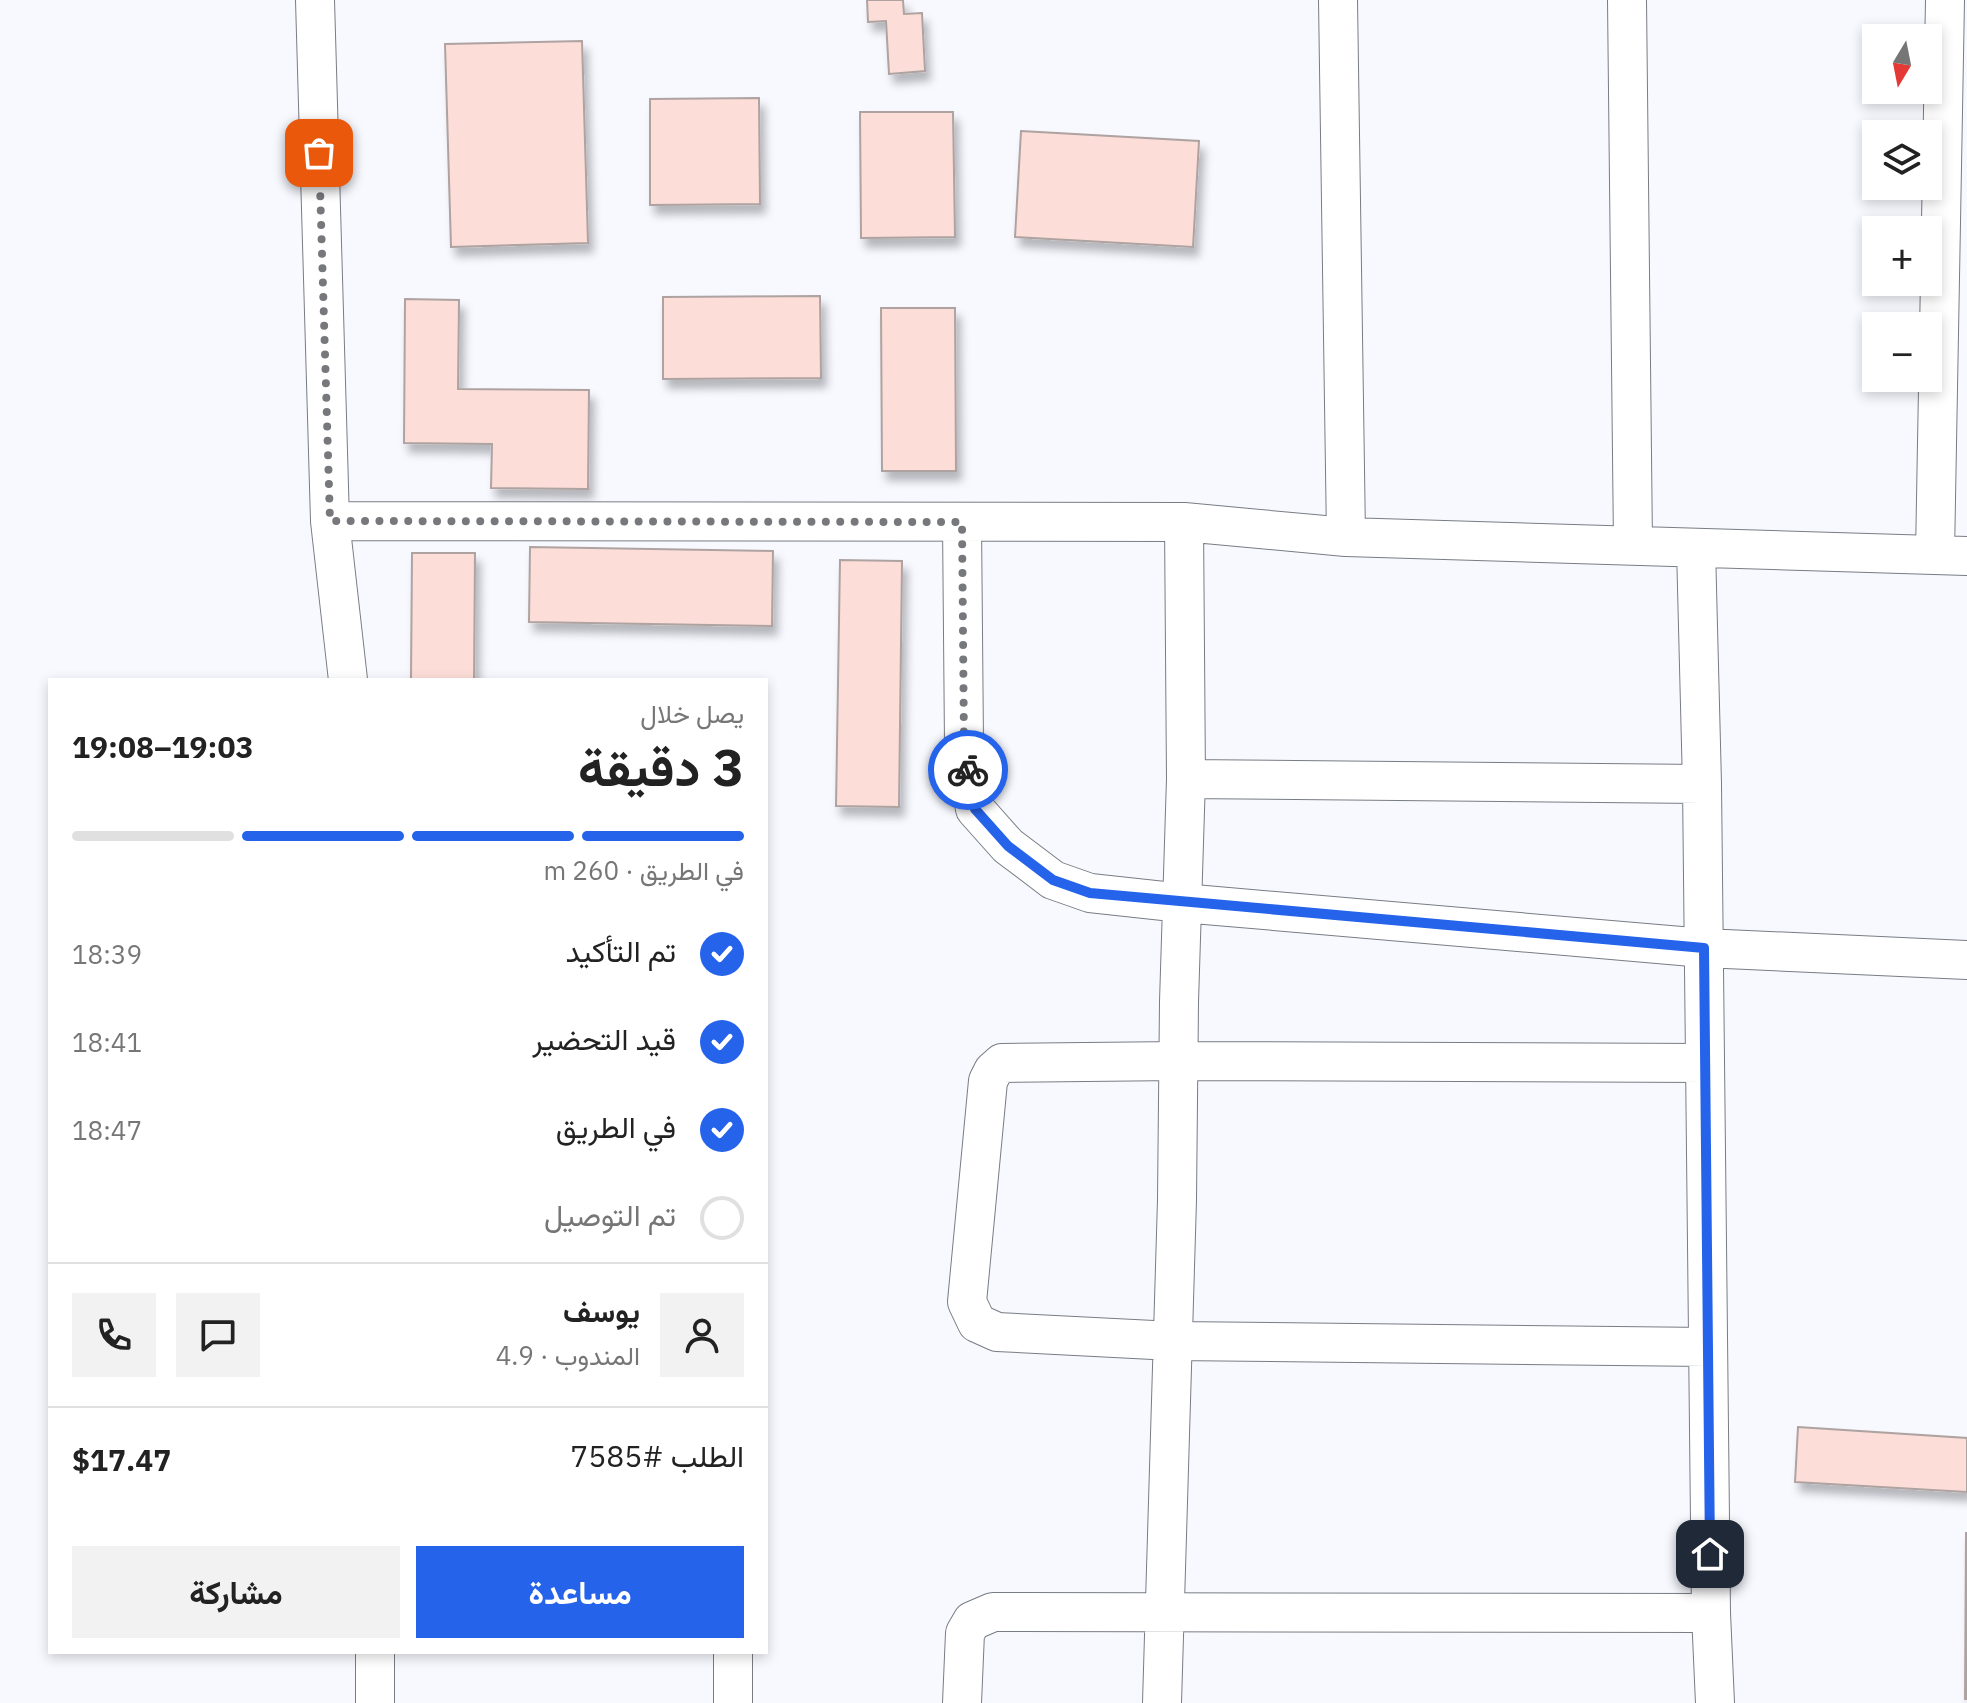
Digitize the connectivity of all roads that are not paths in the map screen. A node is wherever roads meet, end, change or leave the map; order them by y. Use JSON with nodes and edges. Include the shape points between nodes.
{"nodes":[{"id":1,"x":315,"y":0,"type":"edge"},
{"id":2,"x":1338,"y":0,"type":"edge"},
{"id":3,"x":1627,"y":0,"type":"edge"},
{"id":4,"x":1945,"y":0,"type":"edge"},
{"id":5,"x":1955,"y":38,"type":"edge"},
{"id":6,"x":1954,"y":231,"type":"edge"},
{"id":7,"x":1952,"y":403,"type":"edge"},
{"id":8,"x":330,"y":521,"type":"junction"},
{"id":9,"x":962,"y":522,"type":"junction"},
{"id":10,"x":1184,"y":522,"type":"junction"},
{"id":11,"x":1346,"y":537,"type":"junction"},
{"id":12,"x":1633,"y":545,"type":"junction"},
{"id":13,"x":1696,"y":548,"type":"junction"},
{"id":14,"x":1951,"y":556,"type":"edge"},
{"id":15,"x":348,"y":678,"type":"edge"},
{"id":16,"x":1186,"y":779,"type":"junction"},
{"id":17,"x":1702,"y":784,"type":"junction"},
{"id":18,"x":1182,"y":903,"type":"junction"},
{"id":19,"x":1704,"y":948,"type":"junction"},
{"id":20,"x":1967,"y":960,"type":"edge"},
{"id":21,"x":1178,"y":1061,"type":"junction"},
{"id":22,"x":1705,"y":1063,"type":"junction"},
{"id":23,"x":1173,"y":1341,"type":"junction"},
{"id":24,"x":1708,"y":1347,"type":"junction"},
{"id":25,"x":1711,"y":1613,"type":"junction"},
{"id":26,"x":1164,"y":1614,"type":"junction"},
{"id":27,"x":375,"y":1654,"type":"edge"},
{"id":28,"x":733,"y":1654,"type":"edge"},
{"id":29,"x":375,"y":1703,"type":"edge"},
{"id":30,"x":733,"y":1703,"type":"edge"},
{"id":31,"x":962,"y":1703,"type":"edge"},
{"id":32,"x":1162,"y":1703,"type":"edge"},
{"id":33,"x":1715,"y":1703,"type":"edge"}],
"edges":[{"from":1,"to":8,"type":"street"},
{"from":2,"to":11,"type":"street"},
{"from":3,"to":12,"type":"street"},
{"from":4,"to":5,"type":"street"},
{"from":5,"to":6,"type":"street"},
{"from":6,"to":7,"type":"street"},
{"from":7,"to":14,"type":"street"},
{"from":8,"to":9,"type":"street"},
{"from":8,"to":15,"type":"street"},
{"from":9,"to":10,"type":"street"},
{"from":9,"to":18,"type":"street","via":[[964,744],[975,809],[1008,846],[1053,880],[1090,893]]},
{"from":10,"to":11,"type":"street"},
{"from":10,"to":16,"type":"street"},
{"from":11,"to":12,"type":"street"},
{"from":12,"to":13,"type":"street"},
{"from":13,"to":14,"type":"street"},
{"from":13,"to":17,"type":"street"},
{"from":16,"to":17,"type":"street"},
{"from":16,"to":18,"type":"street"},
{"from":17,"to":19,"type":"street"},
{"from":18,"to":19,"type":"street"},
{"from":18,"to":21,"type":"street"},
{"from":19,"to":20,"type":"street"},
{"from":19,"to":22,"type":"street"},
{"from":21,"to":22,"type":"street"},
{"from":21,"to":23,"type":"street"},
{"from":21,"to":23,"type":"street","via":[[1002,1063],[993,1071],[967,1302],[977,1323],[997,1332]]},
{"from":22,"to":24,"type":"street"},
{"from":23,"to":24,"type":"street"},
{"from":23,"to":26,"type":"street"},
{"from":24,"to":25,"type":"street"},
{"from":25,"to":26,"type":"street"},
{"from":25,"to":33,"type":"street"},
{"from":26,"to":31,"type":"street","via":[[993,1612],[972,1621],[965,1633]]},
{"from":26,"to":32,"type":"street"},
{"from":27,"to":29,"type":"street"},
{"from":28,"to":30,"type":"street"}]}
